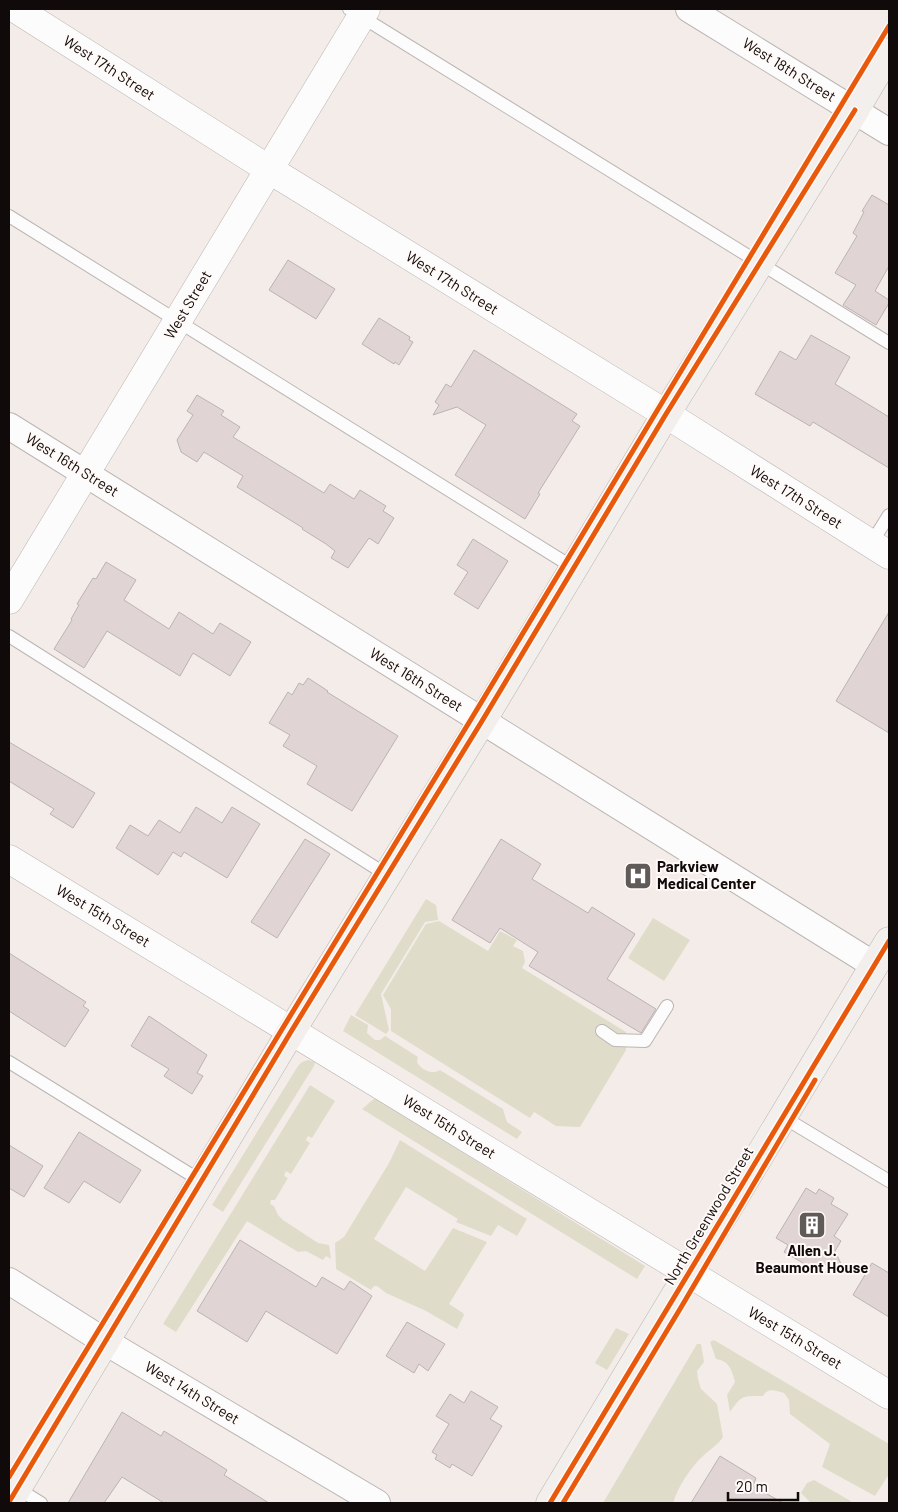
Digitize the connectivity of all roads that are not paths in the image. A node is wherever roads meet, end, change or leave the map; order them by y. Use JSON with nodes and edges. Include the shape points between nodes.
{"nodes":[{"id":1,"x":16,"y":9,"type":"edge"},
{"id":2,"x":689,"y":9,"type":"edge"},
{"id":3,"x":359,"y":11,"type":"edge"},
{"id":4,"x":889,"y":52,"type":"edge"},
{"id":5,"x":855,"y":110,"type":"junction"},
{"id":6,"x":889,"y":132,"type":"edge"},
{"id":7,"x":270,"y":170,"type":"junction"},
{"id":8,"x":9,"y":216,"type":"edge"},
{"id":9,"x":760,"y":262,"type":"junction"},
{"id":10,"x":178,"y":321,"type":"junction"},
{"id":11,"x":889,"y":342,"type":"edge"},
{"id":12,"x":666,"y":414,"type":"junction"},
{"id":13,"x":9,"y":426,"type":"edge"},
{"id":14,"x":85,"y":474,"type":"junction"},
{"id":15,"x":889,"y":515,"type":"edge"},
{"id":16,"x":880,"y":550,"type":"edge"},
{"id":17,"x":574,"y":568,"type":"junction"},
{"id":18,"x":9,"y":600,"type":"edge"},
{"id":19,"x":9,"y":636,"type":"edge"},
{"id":20,"x":482,"y":721,"type":"junction"},
{"id":21,"x":9,"y":859,"type":"edge"},
{"id":22,"x":387,"y":875,"type":"junction"},
{"id":23,"x":889,"y":941,"type":"edge"},
{"id":24,"x":874,"y":966,"type":"junction"},
{"id":25,"x":667,"y":1006,"type":"dead end"},
{"id":26,"x":292,"y":1030,"type":"junction"},
{"id":27,"x":602,"y":1031,"type":"dead end"},
{"id":28,"x":9,"y":1062,"type":"edge"},
{"id":29,"x":783,"y":1117,"type":"junction"},
{"id":30,"x":201,"y":1181,"type":"junction"},
{"id":31,"x":889,"y":1181,"type":"edge"},
{"id":32,"x":688,"y":1273,"type":"junction"},
{"id":33,"x":9,"y":1281,"type":"edge"},
{"id":34,"x":104,"y":1341,"type":"junction"},
{"id":35,"x":889,"y":1394,"type":"edge"},
{"id":36,"x":12,"y":1491,"type":"edge"},
{"id":37,"x":41,"y":1503,"type":"edge"},
{"id":38,"x":377,"y":1503,"type":"edge"},
{"id":39,"x":550,"y":1503,"type":"edge"}],
"edges":[{"from":1,"to":7,"type":"street","name":"West 17th Street"},
{"from":2,"to":5,"type":"street","name":"West 18th Street"},
{"from":3,"to":7,"type":"street","name":"West Street"},
{"from":3,"to":9,"type":"lane"},
{"from":4,"to":5,"type":"main road"},
{"from":5,"to":6,"type":"street","name":"West 18th Street"},
{"from":5,"to":9,"type":"main road"},
{"from":7,"to":10,"type":"street","name":"West Street"},
{"from":7,"to":12,"type":"street","name":"West 17th Street"},
{"from":8,"to":10,"type":"lane"},
{"from":9,"to":11,"type":"lane"},
{"from":9,"to":12,"type":"main road"},
{"from":10,"to":14,"type":"street","name":"West Street"},
{"from":10,"to":17,"type":"lane"},
{"from":12,"to":16,"type":"street","name":"West 17th Street"},
{"from":12,"to":17,"type":"main road"},
{"from":13,"to":14,"type":"street","name":"West 16th Street"},
{"from":14,"to":18,"type":"street","name":"West Street"},
{"from":14,"to":20,"type":"street","name":"West 16th Street"},
{"from":15,"to":16,"type":"lane"},
{"from":17,"to":20,"type":"main road"},
{"from":19,"to":22,"type":"lane"},
{"from":20,"to":22,"type":"main road"},
{"from":20,"to":24,"type":"street","name":"West 16th Street"},
{"from":21,"to":26,"type":"street","name":"West 15th Street"},
{"from":22,"to":26,"type":"main road"},
{"from":23,"to":24,"type":"main road","name":"North Greenwood Street"},
{"from":24,"to":29,"type":"main road","name":"North Greenwood Street"},
{"from":25,"to":27,"type":"lane","via":[[645,1041],[615,1040]]},
{"from":26,"to":30,"type":"main road"},
{"from":26,"to":32,"type":"street","name":"West 15th Street"},
{"from":28,"to":30,"type":"lane"},
{"from":29,"to":31,"type":"lane"},
{"from":29,"to":32,"type":"main road","name":"North Greenwood Street"},
{"from":30,"to":34,"type":"main road"},
{"from":32,"to":35,"type":"street","name":"West 15th Street"},
{"from":32,"to":39,"type":"main road","name":"North Greenwood Street"},
{"from":33,"to":34,"type":"street","name":"West 14th Street"},
{"from":34,"to":36,"type":"main road"},
{"from":34,"to":38,"type":"street","name":"West 14th Street"},
{"from":36,"to":37,"type":"lane"}]}
